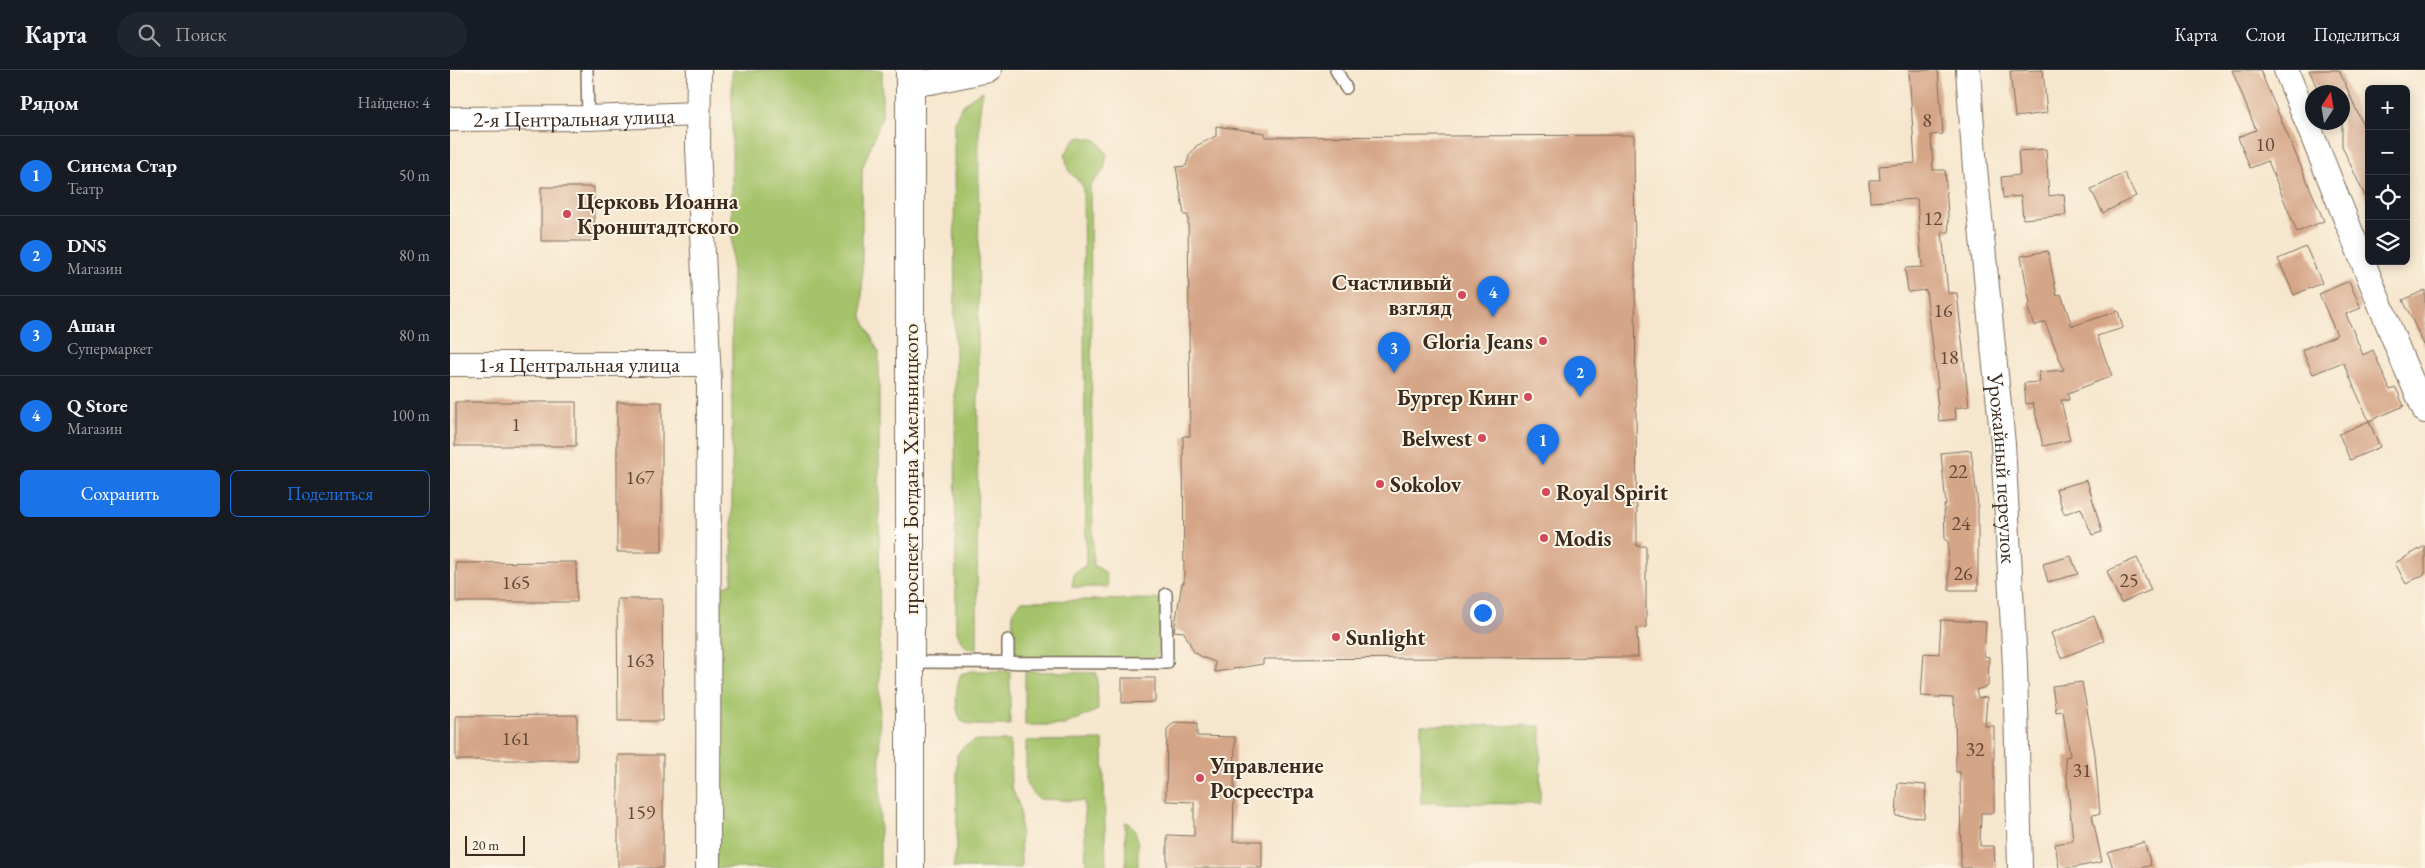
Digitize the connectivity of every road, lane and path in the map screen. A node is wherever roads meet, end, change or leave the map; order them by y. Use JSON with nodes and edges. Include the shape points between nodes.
{"nodes":[{"id":1,"x":587,"y":70,"type":"edge"},
{"id":2,"x":699,"y":70,"type":"edge"},
{"id":3,"x":989,"y":70,"type":"edge"},
{"id":4,"x":1336,"y":70,"type":"edge"},
{"id":5,"x":1968,"y":70,"type":"edge"},
{"id":6,"x":2286,"y":70,"type":"edge"},
{"id":7,"x":910,"y":76,"type":"edge"},
{"id":8,"x":1346,"y":88,"type":"dead end"},
{"id":9,"x":698,"y":114,"type":"junction"},
{"id":10,"x":588,"y":118,"type":"junction"},
{"id":11,"x":450,"y":119,"type":"edge"},
{"id":12,"x":450,"y":364,"type":"edge"},
{"id":13,"x":707,"y":364,"type":"junction"},
{"id":14,"x":2425,"y":411,"type":"edge"},
{"id":15,"x":1166,"y":594,"type":"dead end"},
{"id":16,"x":1008,"y":640,"type":"dead end"},
{"id":17,"x":910,"y":662,"type":"junction"},
{"id":18,"x":1008,"y":663,"type":"junction"},
{"id":19,"x":708,"y":868,"type":"edge"},
{"id":20,"x":910,"y":868,"type":"edge"},
{"id":21,"x":2020,"y":868,"type":"edge"}],
"edges":[{"from":1,"to":10,"type":"lane"},
{"from":2,"to":9,"type":"street"},
{"from":3,"to":7,"type":"street","via":[[930,82]]},
{"from":4,"to":8,"type":"lane"},
{"from":5,"to":21,"type":"street","name":"Урожайный переулок","via":[[2003,444],[2015,665]]},
{"from":6,"to":14,"type":"street"},
{"from":7,"to":17,"type":"main road","name":"проспект Богдана Хмельницкого"},
{"from":9,"to":10,"type":"street","name":"2-я Центральная улица"},
{"from":9,"to":13,"type":"street"},
{"from":10,"to":11,"type":"street","name":"2-я Центральная улица"},
{"from":12,"to":13,"type":"street","name":"1-я Центральная улица"},
{"from":13,"to":19,"type":"street"},
{"from":15,"to":18,"type":"lane","via":[[1167,663]]},
{"from":16,"to":18,"type":"lane"},
{"from":17,"to":18,"type":"lane"},
{"from":17,"to":20,"type":"main road","name":"проспект Богдана Хмельницкого"}]}
